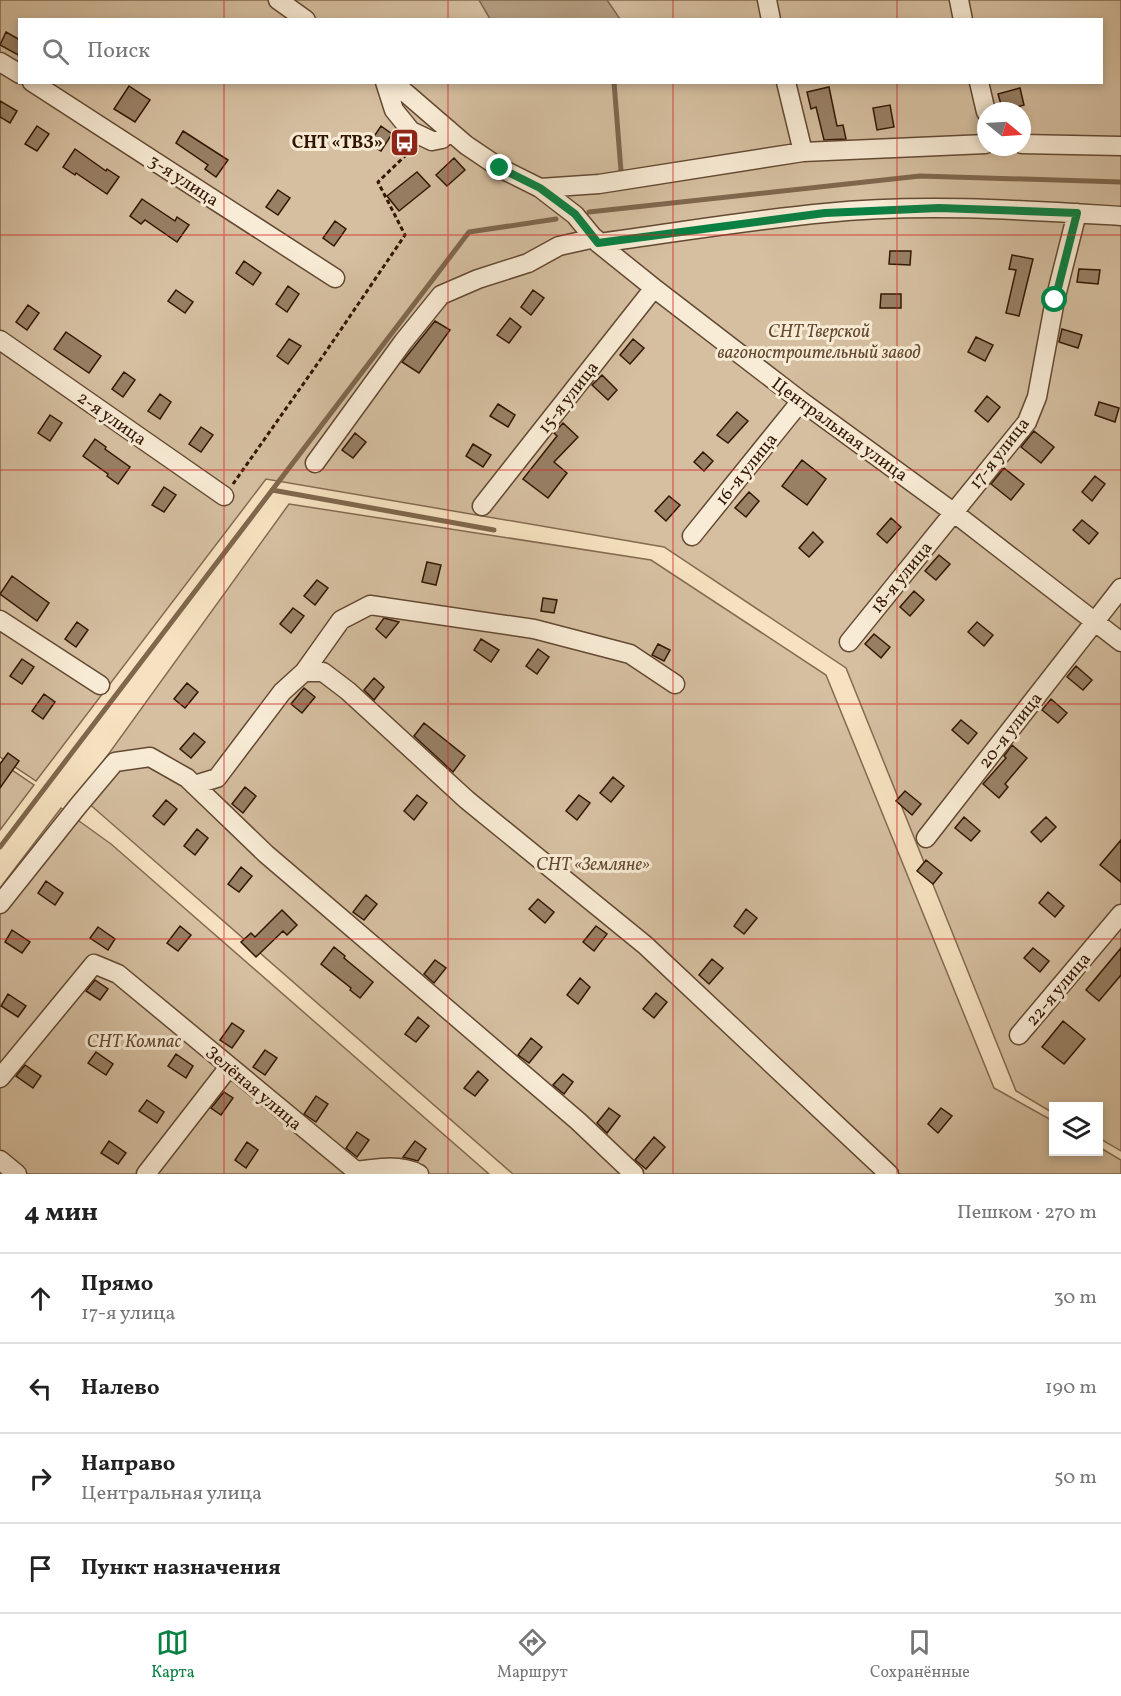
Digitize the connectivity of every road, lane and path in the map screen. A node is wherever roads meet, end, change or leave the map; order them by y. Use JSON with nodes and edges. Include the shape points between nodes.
{"nodes":[{"id":1,"x":278,"y":0,"type":"edge"},
{"id":2,"x":767,"y":0,"type":"edge"},
{"id":3,"x":959,"y":0,"type":"edge"},
{"id":4,"x":303,"y":18,"type":"edge"},
{"id":5,"x":771,"y":18,"type":"edge"},
{"id":6,"x":963,"y":18,"type":"edge"},
{"id":7,"x":0,"y":62,"type":"edge"},
{"id":8,"x":18,"y":73,"type":"edge"},
{"id":9,"x":35,"y":84,"type":"edge"},
{"id":10,"x":386,"y":84,"type":"edge"},
{"id":11,"x":395,"y":84,"type":"edge"},
{"id":12,"x":786,"y":84,"type":"edge"},
{"id":13,"x":979,"y":84,"type":"edge"},
{"id":14,"x":984,"y":102,"type":"edge"},
{"id":15,"x":449,"y":130,"type":"junction"},
{"id":16,"x":977,"y":144,"type":"edge"},
{"id":17,"x":1031,"y":144,"type":"edge"},
{"id":18,"x":1121,"y":146,"type":"edge"},
{"id":19,"x":803,"y":152,"type":"junction"},
{"id":20,"x":407,"y":154,"type":"dead end"},
{"id":21,"x":540,"y":188,"type":"junction"},
{"id":22,"x":1077,"y":213,"type":"junction"},
{"id":23,"x":1121,"y":216,"type":"edge"},
{"id":24,"x":596,"y":241,"type":"junction"},
{"id":25,"x":335,"y":278,"type":"dead end"},
{"id":26,"x":654,"y":288,"type":"junction"},
{"id":27,"x":0,"y":340,"type":"edge"},
{"id":28,"x":801,"y":402,"type":"junction"},
{"id":29,"x":315,"y":463,"type":"dead end"},
{"id":30,"x":224,"y":496,"type":"joint"},
{"id":31,"x":482,"y":506,"type":"dead end"},
{"id":32,"x":953,"y":512,"type":"junction"},
{"id":33,"x":692,"y":536,"type":"dead end"},
{"id":34,"x":1121,"y":588,"type":"edge"},
{"id":35,"x":0,"y":620,"type":"edge"},
{"id":36,"x":1095,"y":622,"type":"junction"},
{"id":37,"x":849,"y":642,"type":"dead end"},
{"id":38,"x":1121,"y":642,"type":"edge"},
{"id":39,"x":304,"y":672,"type":"junction"},
{"id":40,"x":675,"y":684,"type":"dead end"},
{"id":41,"x":100,"y":685,"type":"dead end"},
{"id":42,"x":194,"y":785,"type":"junction"},
{"id":43,"x":926,"y":838,"type":"dead end"},
{"id":44,"x":0,"y":904,"type":"edge"},
{"id":45,"x":1121,"y":914,"type":"edge"},
{"id":46,"x":1019,"y":1035,"type":"dead end"},
{"id":47,"x":229,"y":1067,"type":"junction"},
{"id":48,"x":0,"y":1078,"type":"edge"},
{"id":49,"x":0,"y":1160,"type":"edge"},
{"id":50,"x":355,"y":1173,"type":"edge"},
{"id":51,"x":17,"y":1174,"type":"edge"},
{"id":52,"x":146,"y":1174,"type":"edge"},
{"id":53,"x":419,"y":1174,"type":"edge"},
{"id":54,"x":634,"y":1174,"type":"edge"},
{"id":55,"x":889,"y":1174,"type":"edge"}],
"edges":[{"from":1,"to":4,"type":"street"},
{"from":2,"to":5,"type":"street"},
{"from":3,"to":6,"type":"street"},
{"from":7,"to":8,"type":"street"},
{"from":9,"to":25,"type":"street","name":"3-я улица"},
{"from":10,"to":15,"type":"street","via":[[394,110],[411,131],[432,141],[442,139]]},
{"from":11,"to":15,"type":"street","name":"Центральная улица"},
{"from":12,"to":19,"type":"street"},
{"from":13,"to":14,"type":"street"},
{"from":15,"to":21,"type":"street","name":"Центральная улица","via":[[500,168]]},
{"from":16,"to":19,"type":"street"},
{"from":17,"to":18,"type":"street"},
{"from":19,"to":21,"type":"street","via":[[599,184]]},
{"from":20,"to":30,"type":"path","via":[[378,182],[405,235]]},
{"from":21,"to":24,"type":"street","name":"Центральная улица","via":[[575,214]]},
{"from":22,"to":23,"type":"street"},
{"from":22,"to":24,"type":"street","via":[[939,208],[825,213]]},
{"from":22,"to":32,"type":"street","name":"17-я улица","via":[[1055,300],[1037,397],[1027,422]]},
{"from":24,"to":26,"type":"street","name":"Центральная улица"},
{"from":24,"to":29,"type":"street","via":[[559,246],[528,264],[441,295]]},
{"from":26,"to":28,"type":"street","name":"Центральная улица"},
{"from":26,"to":31,"type":"street","name":"15-я улица"},
{"from":27,"to":30,"type":"street","name":"2-я улица"},
{"from":28,"to":32,"type":"street","name":"Центральная улица"},
{"from":28,"to":33,"type":"street","name":"16-я улица"},
{"from":32,"to":36,"type":"street","name":"Центральная улица"},
{"from":32,"to":37,"type":"street","name":"18-я улица"},
{"from":34,"to":36,"type":"street","name":"20-я улица"},
{"from":35,"to":41,"type":"street"},
{"from":36,"to":38,"type":"street","name":"Центральная улица"},
{"from":36,"to":43,"type":"street","name":"20-я улица"},
{"from":39,"to":40,"type":"street","via":[[341,620],[370,605],[534,629],[620,651]]},
{"from":39,"to":42,"type":"street","via":[[282,692],[217,778]]},
{"from":39,"to":55,"type":"street","via":[[323,672],[348,691],[467,800],[645,945]]},
{"from":42,"to":44,"type":"street","via":[[150,757],[115,762]]},
{"from":42,"to":54,"type":"street","via":[[266,854],[578,1121]]},
{"from":45,"to":46,"type":"street","name":"22-я улица"},
{"from":47,"to":48,"type":"street","name":"Зелёная улица","via":[[118,974],[94,964]]},
{"from":47,"to":50,"type":"street","name":"Зелёная улица"},
{"from":47,"to":52,"type":"street"},
{"from":49,"to":51,"type":"street"},
{"from":50,"to":53,"type":"street","via":[[377,1168]]}]}
